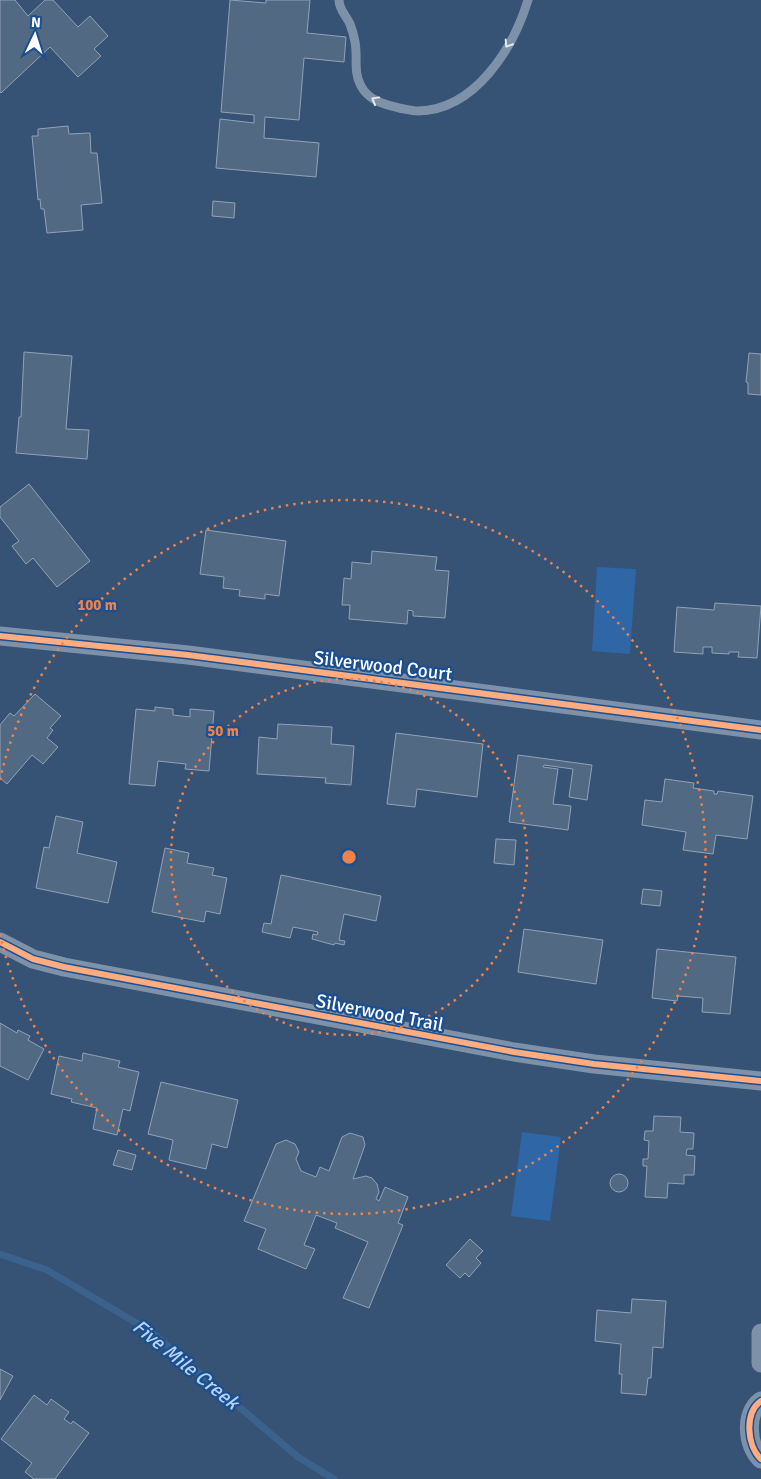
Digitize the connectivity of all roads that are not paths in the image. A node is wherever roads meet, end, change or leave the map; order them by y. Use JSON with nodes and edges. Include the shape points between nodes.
{"nodes":[{"id":1,"x":339,"y":0,"type":"edge"},
{"id":2,"x":528,"y":0,"type":"edge"},
{"id":3,"x":0,"y":636,"type":"edge"},
{"id":4,"x":761,"y":730,"type":"edge"},
{"id":5,"x":0,"y":942,"type":"edge"},
{"id":6,"x":761,"y":1081,"type":"edge"},
{"id":7,"x":761,"y":1333,"type":"edge"},
{"id":8,"x":761,"y":1363,"type":"edge"},
{"id":9,"x":761,"y":1401,"type":"edge"},
{"id":10,"x":761,"y":1459,"type":"edge"}],
"edges":[{"from":2,"to":1,"type":"lane","one_way":true,"via":[[514,36],[489,74],[473,90],[453,103],[416,111],[382,104],[368,97],[355,71],[356,44]]},
{"from":3,"to":4,"type":"street","name":"Silverwood Court","via":[[188,655]]},
{"from":5,"to":6,"type":"street","name":"Silverwood Trail","via":[[34,959],[64,967],[514,1052],[594,1064]]},
{"from":7,"to":8,"type":"street"},
{"from":9,"to":10,"type":"street","via":[[752,1415],[750,1435],[753,1449]]}]}
